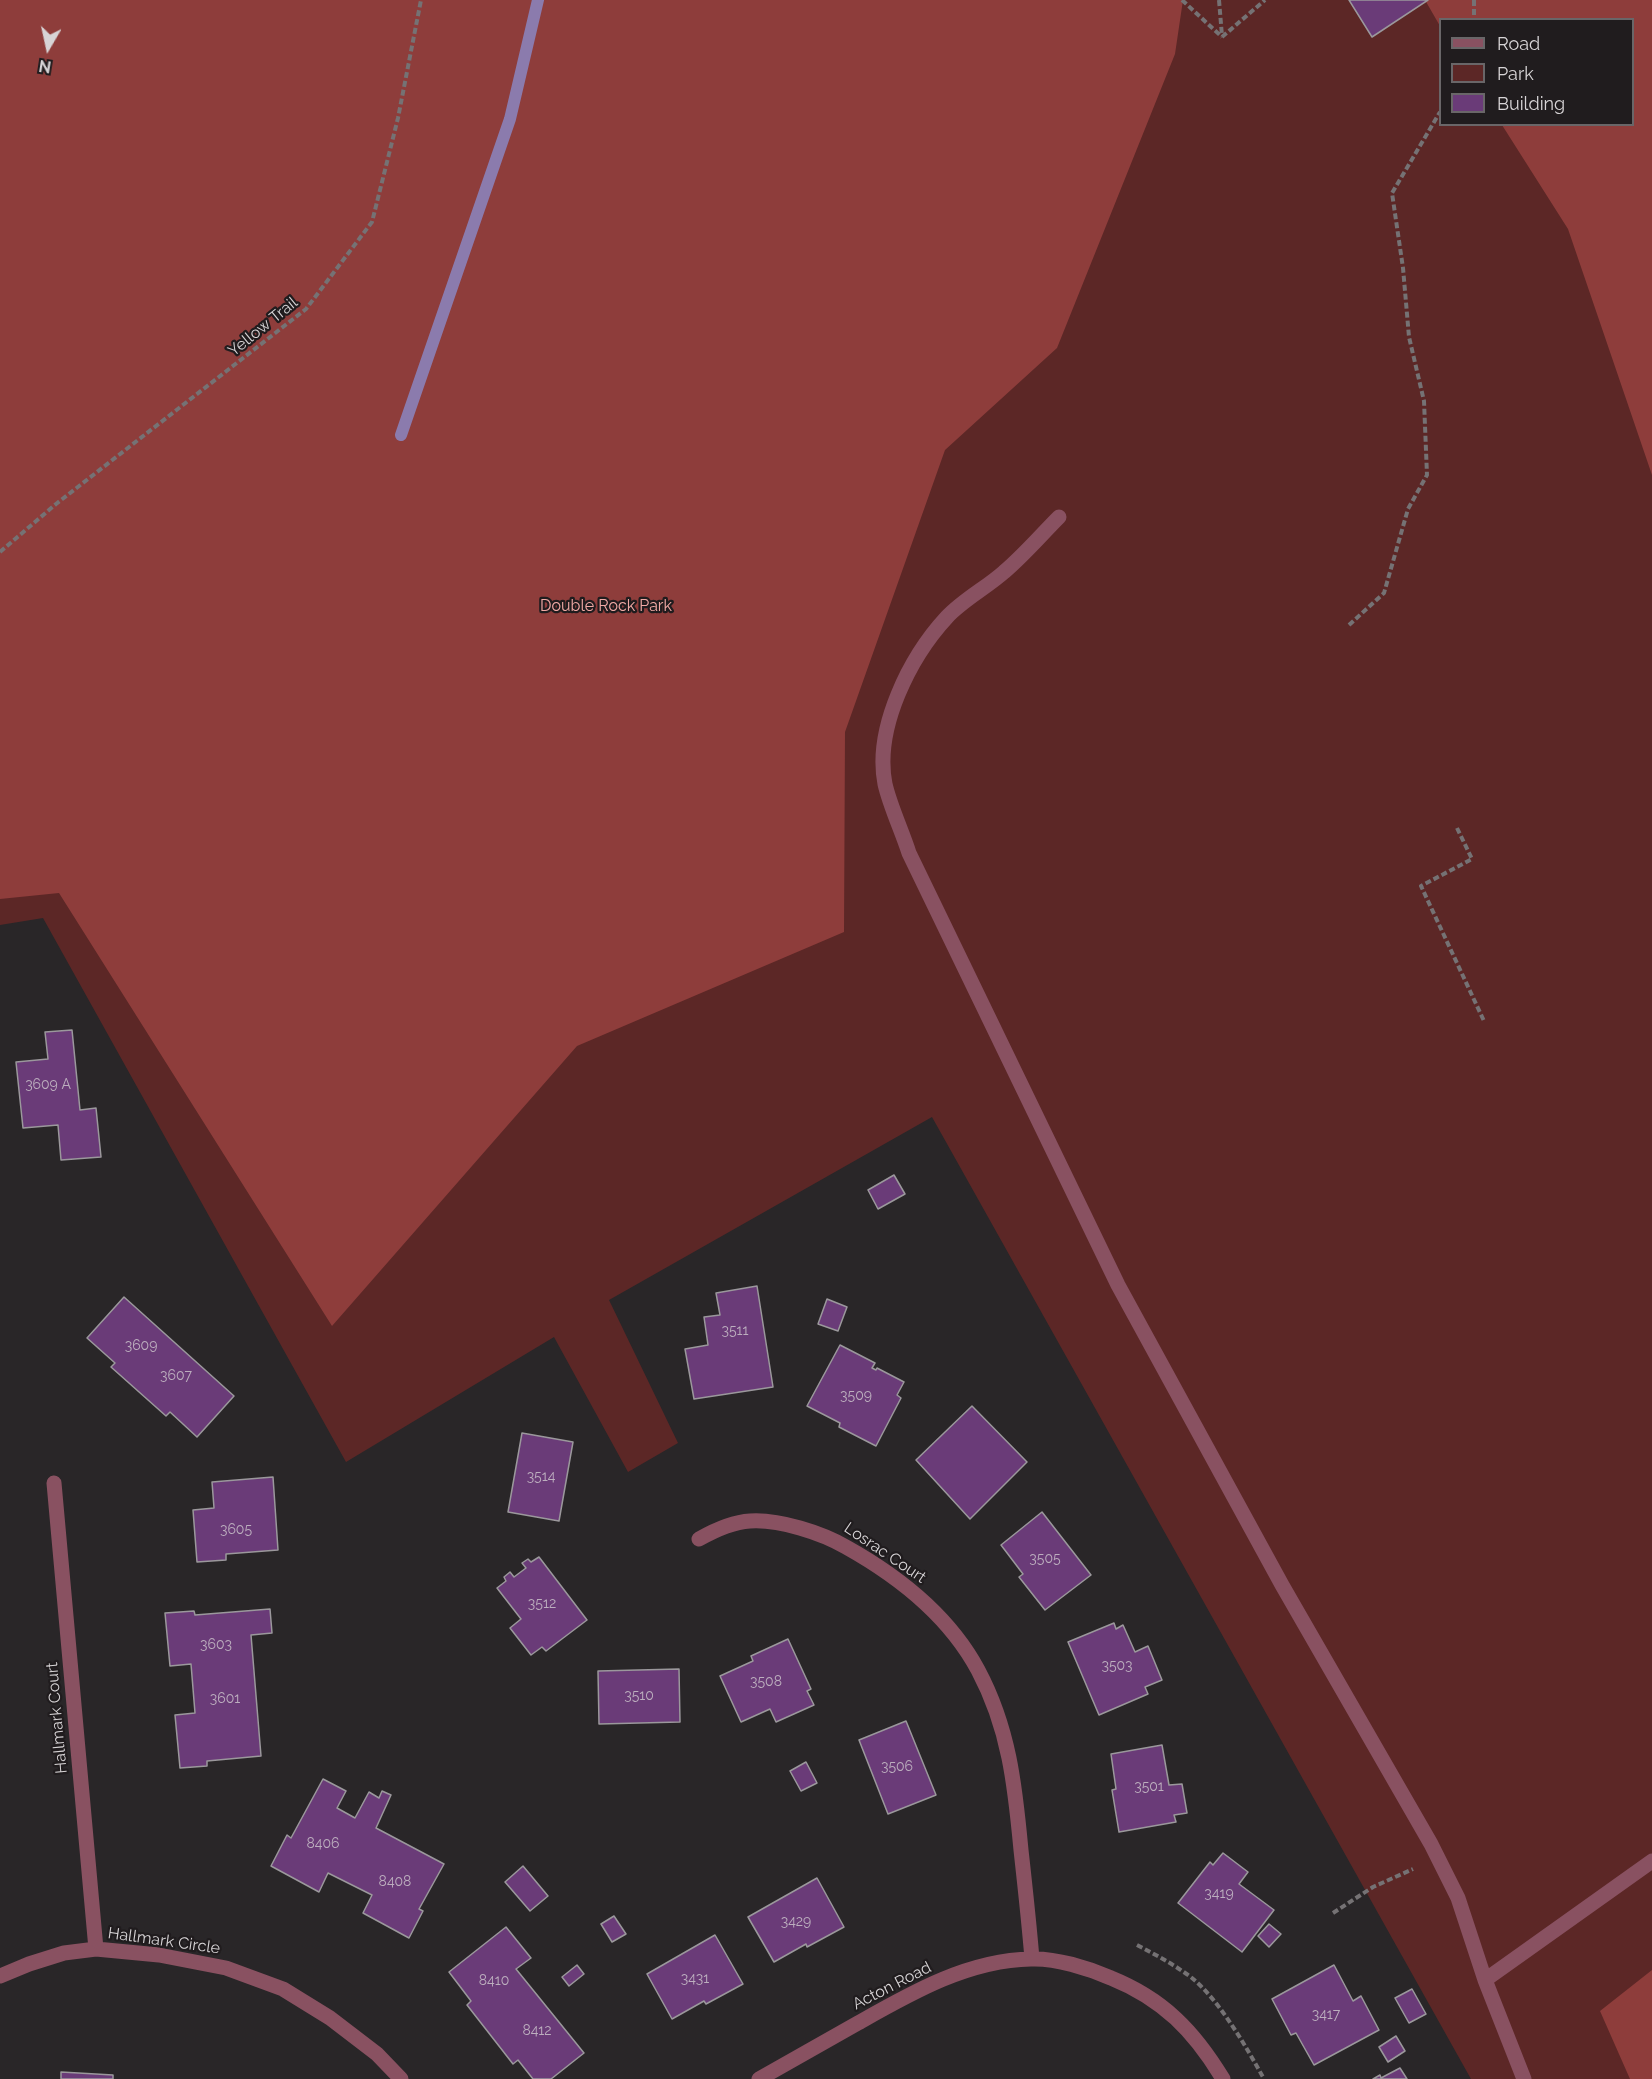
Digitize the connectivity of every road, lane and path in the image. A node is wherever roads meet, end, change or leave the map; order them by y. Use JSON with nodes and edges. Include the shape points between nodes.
{"nodes":[{"id":1,"x":421,"y":0,"type":"edge"},
{"id":2,"x":1182,"y":0,"type":"edge"},
{"id":3,"x":1219,"y":0,"type":"edge"},
{"id":4,"x":1265,"y":0,"type":"edge"},
{"id":5,"x":1474,"y":0,"type":"edge"},
{"id":6,"x":1474,"y":18,"type":"edge"},
{"id":7,"x":1222,"y":37,"type":"junction"},
{"id":8,"x":1439,"y":114,"type":"edge"},
{"id":9,"x":1059,"y":517,"type":"dead end"},
{"id":10,"x":0,"y":552,"type":"edge"},
{"id":11,"x":1349,"y":626,"type":"dead end"},
{"id":12,"x":1457,"y":828,"type":"dead end"},
{"id":13,"x":1484,"y":1021,"type":"dead end"},
{"id":14,"x":54,"y":1483,"type":"dead end"},
{"id":15,"x":699,"y":1539,"type":"dead end"},
{"id":16,"x":1652,"y":1861,"type":"edge"},
{"id":17,"x":1423,"y":1866,"type":"dead end"},
{"id":18,"x":1333,"y":1913,"type":"dead end"},
{"id":19,"x":1137,"y":1945,"type":"dead end"},
{"id":20,"x":96,"y":1949,"type":"junction"},
{"id":21,"x":1032,"y":1959,"type":"junction"},
{"id":22,"x":0,"y":1976,"type":"edge"},
{"id":23,"x":1485,"y":1980,"type":"junction"},
{"id":24,"x":401,"y":2079,"type":"edge"},
{"id":25,"x":759,"y":2079,"type":"edge"},
{"id":26,"x":1223,"y":2079,"type":"edge"},
{"id":27,"x":1264,"y":2079,"type":"edge"},
{"id":28,"x":1524,"y":2079,"type":"edge"}],
"edges":[{"from":1,"to":10,"type":"path","name":"Yellow Trail","via":[[372,222],[306,309]]},
{"from":2,"to":7,"type":"path"},
{"from":3,"to":7,"type":"path"},
{"from":4,"to":7,"type":"path"},
{"from":5,"to":6,"type":"path"},
{"from":8,"to":11,"type":"path","via":[[1392,193],[1409,337],[1424,401],[1427,476],[1408,509],[1384,593]]},
{"from":9,"to":23,"type":"street","via":[[1004,572],[947,617],[925,646],[905,680],[891,717],[884,743],[885,783],[909,853],[1118,1285],[1282,1585],[1431,1844],[1458,1898]]},
{"from":12,"to":13,"type":"path","via":[[1472,859],[1421,886]]},
{"from":14,"to":20,"type":"street","name":"Hallmark Court"},
{"from":15,"to":21,"type":"street","name":"Losrac Court","via":[[721,1527],[751,1521],[782,1524],[828,1537],[912,1591],[948,1627],[977,1669],[1004,1736],[1014,1778]]},
{"from":16,"to":23,"type":"street"},
{"from":17,"to":18,"type":"path","via":[[1373,1887]]},
{"from":19,"to":27,"type":"path","via":[[1193,1979],[1243,2041]]},
{"from":20,"to":22,"type":"street","name":"Hallmark Circle","via":[[64,1953]]},
{"from":20,"to":24,"type":"street","name":"Hallmark Circle","via":[[159,1955],[226,1968],[283,1989],[330,2018],[377,2054]]},
{"from":21,"to":25,"type":"street","name":"Acton Road","via":[[986,1965],[932,1983]]},
{"from":21,"to":26,"type":"street","name":"Acton Road","via":[[1083,1967],[1135,1988],[1169,2011],[1205,2049]]},
{"from":23,"to":28,"type":"street"}]}
